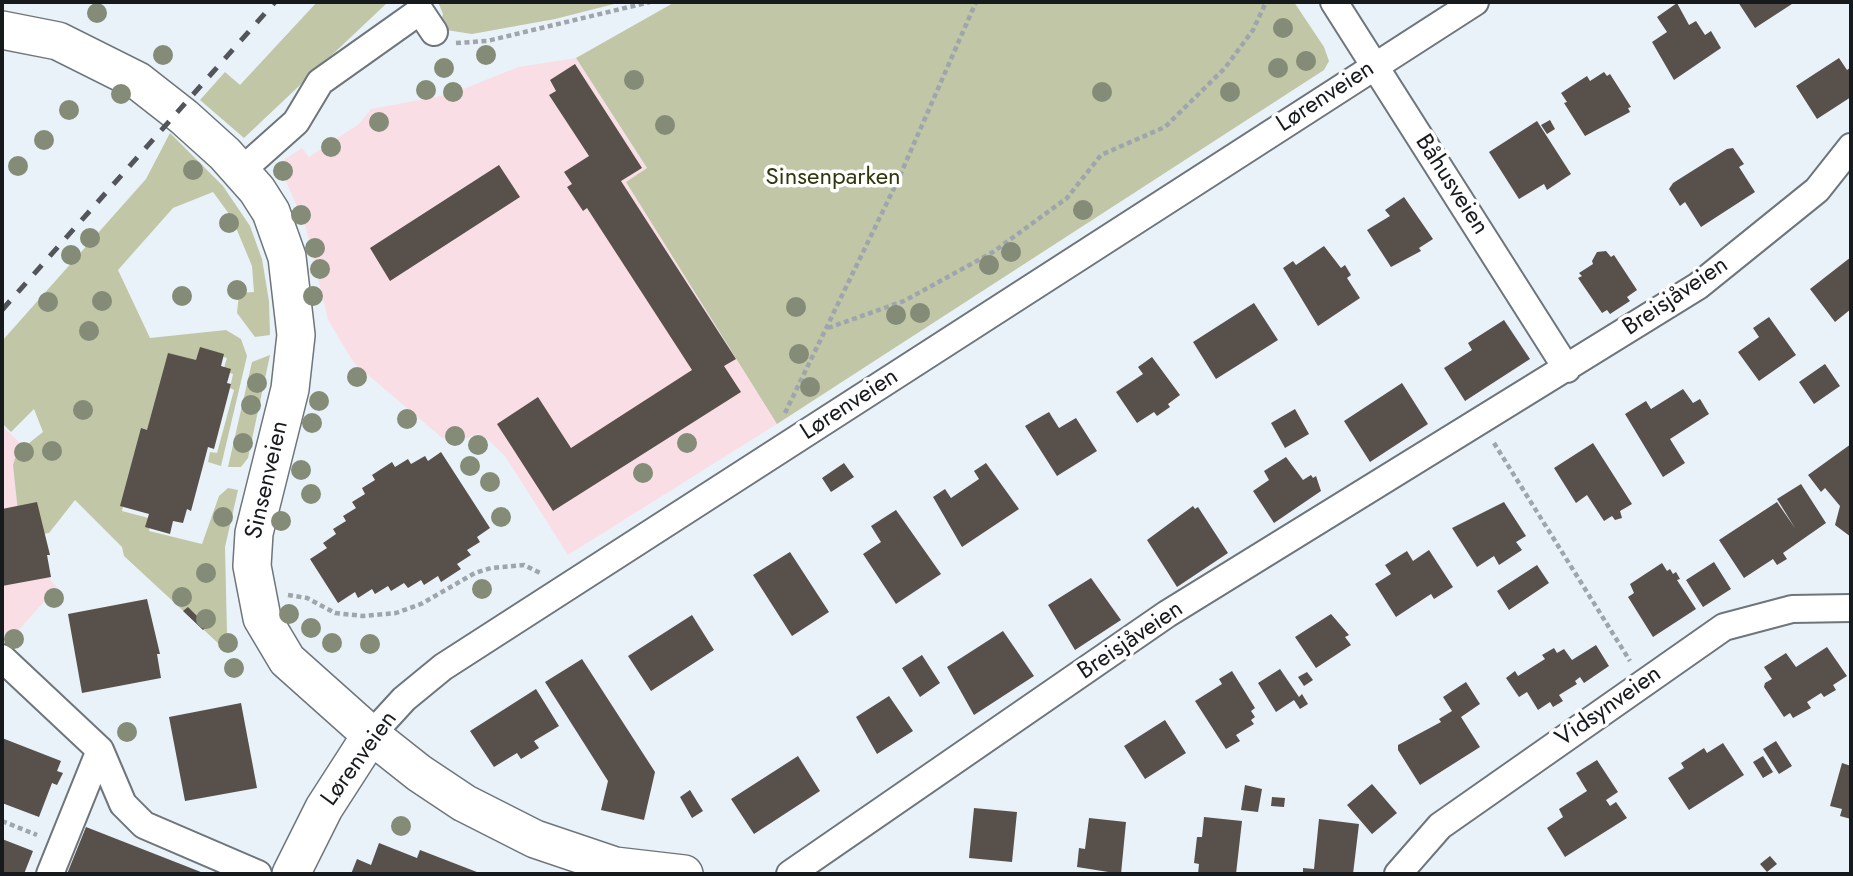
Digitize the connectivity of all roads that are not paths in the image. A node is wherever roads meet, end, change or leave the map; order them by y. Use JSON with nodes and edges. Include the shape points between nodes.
{"nodes":[{"id":1,"x":1334,"y":2,"type":"edge"},
{"id":2,"x":1475,"y":2,"type":"edge"},
{"id":3,"x":2,"y":30,"type":"edge"},
{"id":4,"x":434,"y":32,"type":"road end"},
{"id":5,"x":1374,"y":65,"type":"junction"},
{"id":6,"x":1851,"y":147,"type":"edge"},
{"id":7,"x":242,"y":171,"type":"junction"},
{"id":8,"x":1567,"y":369,"type":"junction"},
{"id":9,"x":1851,"y":608,"type":"edge"},
{"id":10,"x":2,"y":658,"type":"edge"},
{"id":11,"x":371,"y":735,"type":"junction"},
{"id":12,"x":100,"y":750,"type":"junction"},
{"id":13,"x":50,"y":874,"type":"edge"},
{"id":14,"x":258,"y":874,"type":"edge"},
{"id":15,"x":291,"y":874,"type":"edge"},
{"id":16,"x":684,"y":874,"type":"edge"},
{"id":17,"x":790,"y":874,"type":"edge"},
{"id":18,"x":1398,"y":874,"type":"edge"}],
"edges":[{"from":1,"to":5,"type":"street","name":"Båhusveien"},
{"from":2,"to":5,"type":"street","name":"Lørenveien"},
{"from":3,"to":7,"type":"street","name":"Sinsenveien","via":[[58,41],[108,64],[184,117]]},
{"from":4,"to":7,"type":"street","via":[[420,11],[320,82],[296,122]]},
{"from":5,"to":8,"type":"street","name":"Båhusveien"},
{"from":5,"to":11,"type":"street","name":"Lørenveien","via":[[425,681]]},
{"from":6,"to":8,"type":"street","name":"Breisjåveien","via":[[1817,190],[1698,286]]},
{"from":7,"to":11,"type":"street","name":"Sinsenveien","via":[[280,233],[295,306],[289,389],[251,550],[257,600],[269,633],[287,660]]},
{"from":8,"to":17,"type":"street","name":"Breisjåveien","via":[[1167,614]]},
{"from":9,"to":18,"type":"street","name":"Vidsynveien","via":[[1792,609],[1724,628],[1440,826]]},
{"from":10,"to":12,"type":"street"},
{"from":11,"to":15,"type":"street","name":"Lørenveien","via":[[334,791]]},
{"from":11,"to":16,"type":"street","name":"Sinsenveien","via":[[464,803],[535,839],[615,866]]},
{"from":12,"to":13,"type":"street"},
{"from":12,"to":14,"type":"street","via":[[123,803],[144,825]]}]}
